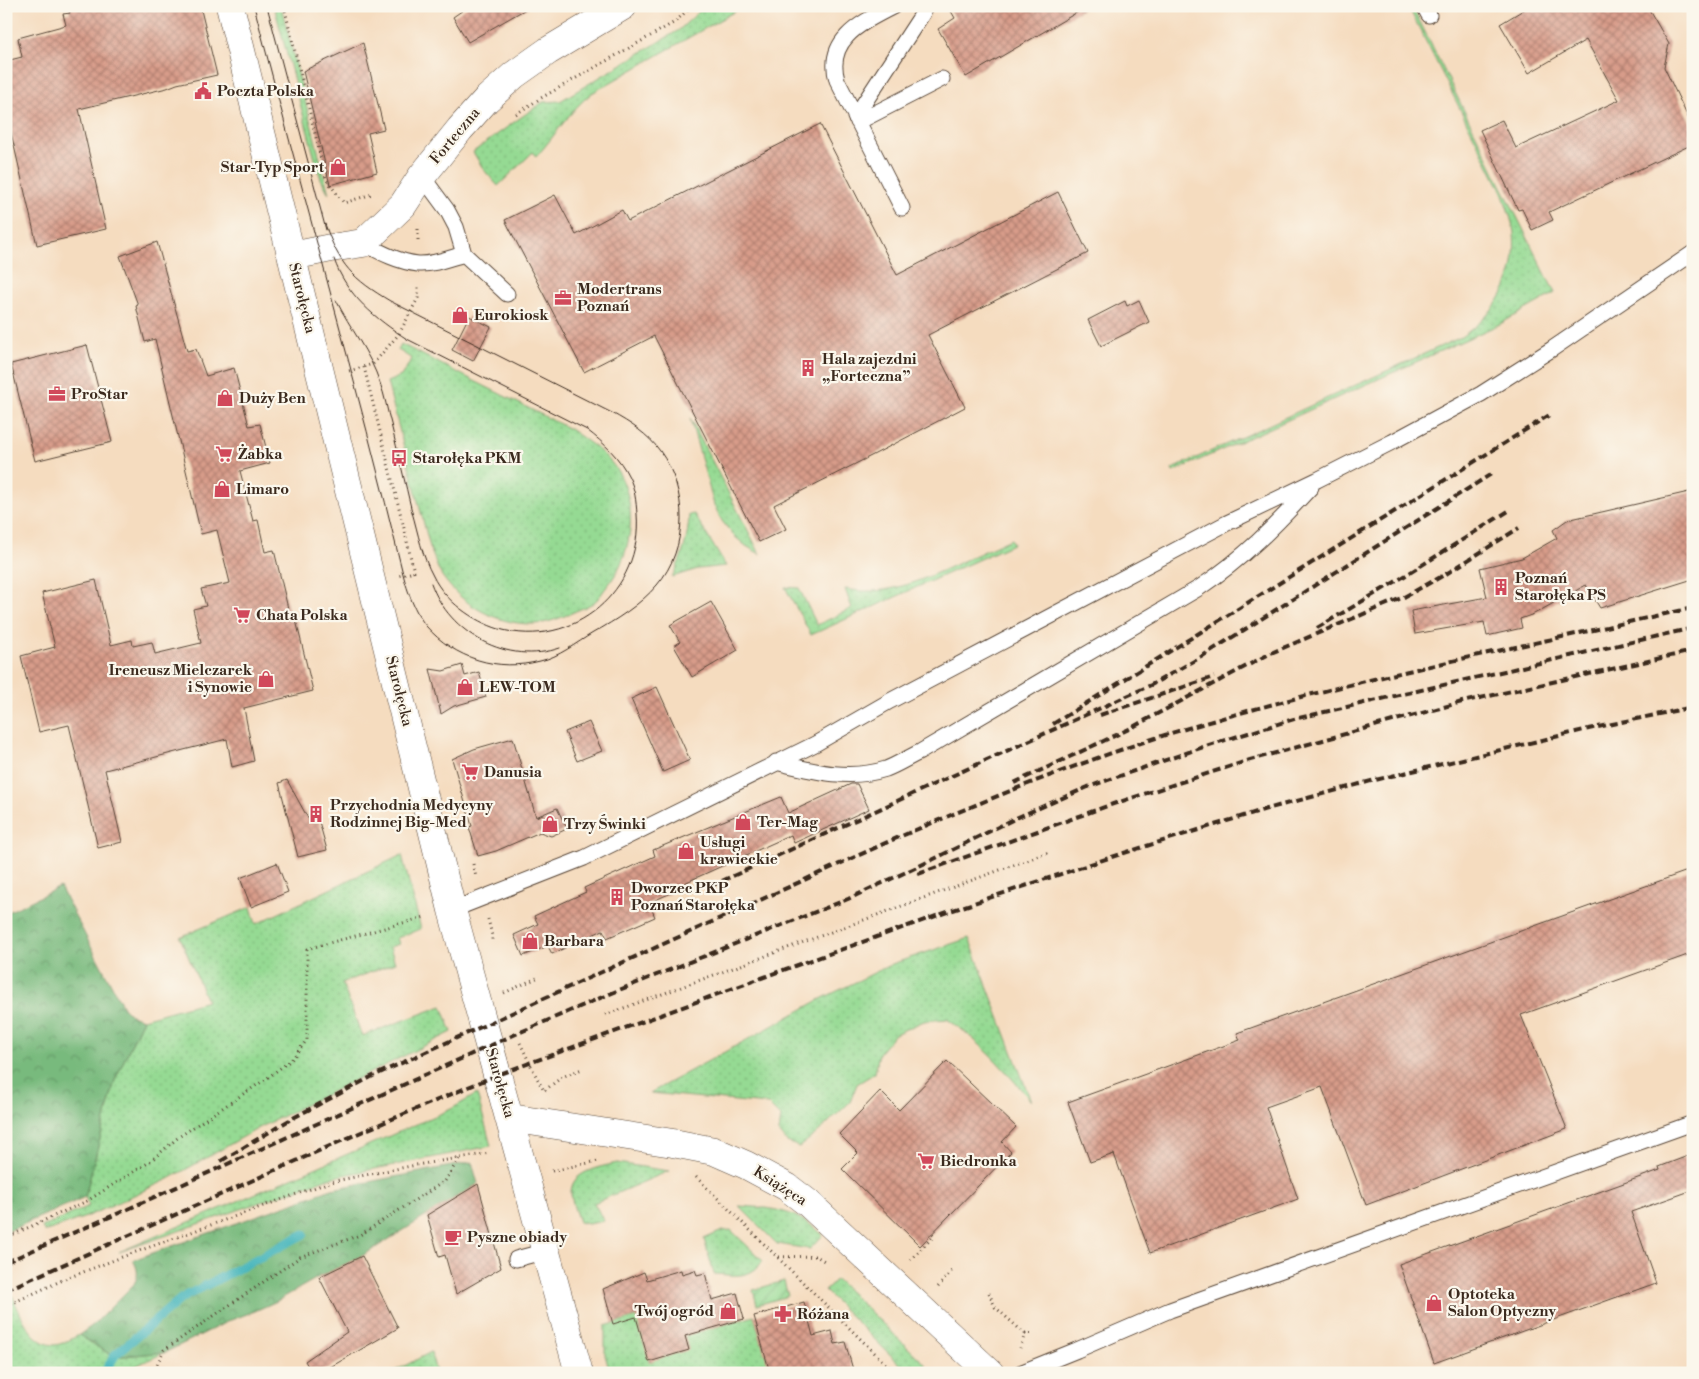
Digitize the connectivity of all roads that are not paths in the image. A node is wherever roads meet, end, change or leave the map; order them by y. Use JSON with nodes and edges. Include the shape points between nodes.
{"nodes":[{"id":1,"x":230,"y":6,"type":"edge"},
{"id":2,"x":623,"y":6,"type":"edge"},
{"id":3,"x":894,"y":6,"type":"edge"},
{"id":4,"x":923,"y":13,"type":"dead end"},
{"id":5,"x":942,"y":79,"type":"dead end"},
{"id":6,"x":857,"y":119,"type":"junction"},
{"id":7,"x":422,"y":176,"type":"junction"},
{"id":8,"x":902,"y":208,"type":"dead end"},
{"id":9,"x":363,"y":243,"type":"junction"},
{"id":10,"x":1693,"y":253,"type":"edge"},
{"id":11,"x":464,"y":254,"type":"junction"},
{"id":12,"x":292,"y":256,"type":"junction"},
{"id":13,"x":507,"y":294,"type":"dead end"},
{"id":14,"x":1317,"y":480,"type":"junction"},
{"id":15,"x":776,"y":762,"type":"junction"},
{"id":16,"x":452,"y":910,"type":"junction"},
{"id":17,"x":510,"y":1118,"type":"junction"},
{"id":18,"x":1693,"y":1123,"type":"edge"},
{"id":19,"x":546,"y":1251,"type":"junction"},
{"id":20,"x":516,"y":1259,"type":"dead end"},
{"id":21,"x":579,"y":1373,"type":"edge"},
{"id":22,"x":990,"y":1373,"type":"edge"},
{"id":23,"x":1020,"y":1373,"type":"edge"}],
"edges":[{"from":1,"to":12,"type":"street","name":"Starołęcka"},
{"from":2,"to":7,"type":"street","name":"Forteczna","via":[[514,75],[486,100]]},
{"from":3,"to":6,"type":"lane","via":[[861,23],[838,49],[834,70]]},
{"from":4,"to":6,"type":"lane"},
{"from":5,"to":6,"type":"lane"},
{"from":6,"to":8,"type":"lane"},
{"from":7,"to":9,"type":"street","name":"Forteczna","via":[[403,205]]},
{"from":7,"to":11,"type":"lane","via":[[447,210]]},
{"from":9,"to":11,"type":"lane","via":[[390,257],[419,264]]},
{"from":9,"to":12,"type":"street"},
{"from":10,"to":14,"type":"lane","via":[[1481,394]]},
{"from":11,"to":13,"type":"lane"},
{"from":12,"to":16,"type":"street","name":"Starołęcka"},
{"from":14,"to":15,"type":"lane","via":[[1227,523]]},
{"from":14,"to":15,"type":"lane","via":[[1257,544],[1223,572],[896,764],[872,773],[841,776]]},
{"from":15,"to":16,"type":"lane","via":[[584,858]]},
{"from":16,"to":17,"type":"street","name":"Starołęcka"},
{"from":17,"to":19,"type":"street","name":"Starołęcka"},
{"from":17,"to":22,"type":"street","name":"Książęca","via":[[694,1147],[720,1153],[746,1165],[787,1187],[808,1203]]},
{"from":18,"to":23,"type":"lane","via":[[1170,1310]]},
{"from":19,"to":20,"type":"lane"},
{"from":19,"to":21,"type":"street","name":"Starołęcka"}]}
